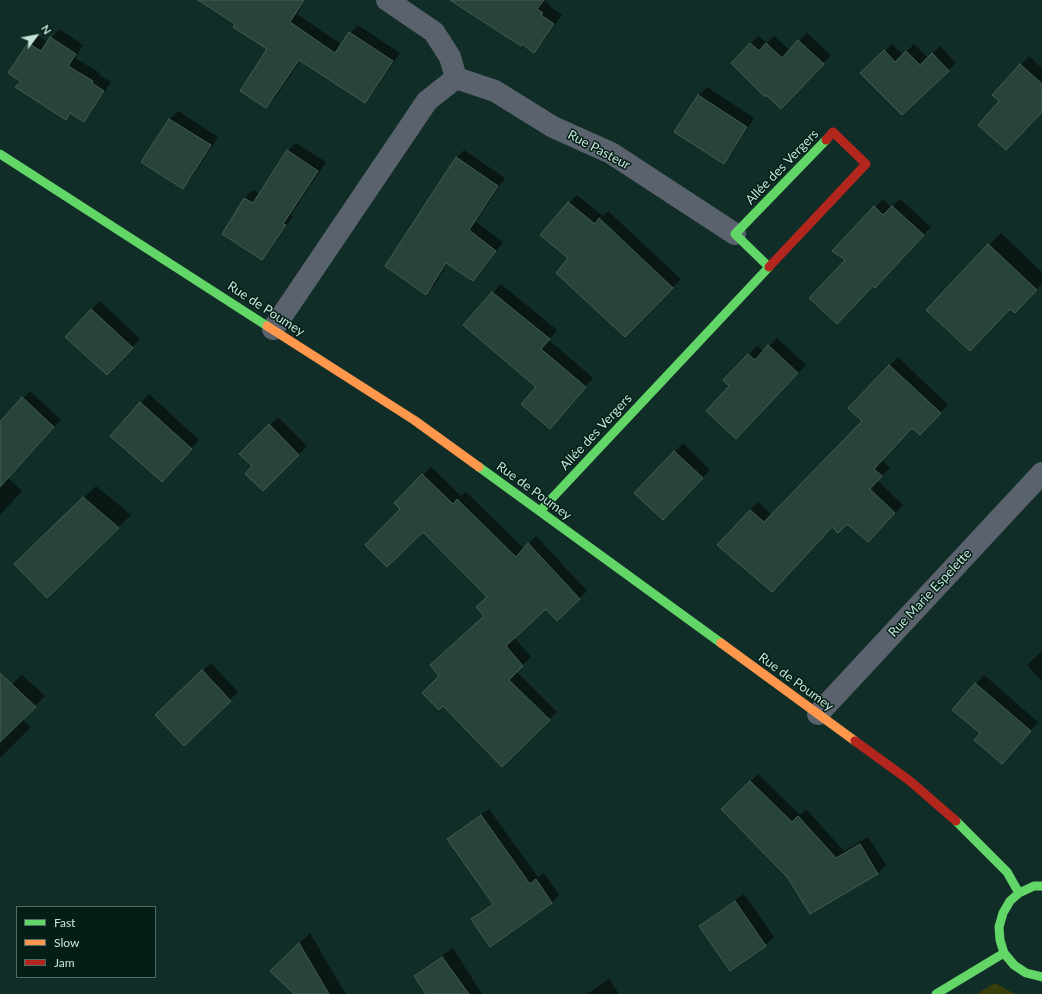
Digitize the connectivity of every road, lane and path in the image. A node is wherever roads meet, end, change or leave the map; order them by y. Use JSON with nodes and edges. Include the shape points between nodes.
{"nodes":[{"id":1,"x":387,"y":0,"type":"edge"},
{"id":2,"x":456,"y":78,"type":"junction"},
{"id":3,"x":0,"y":154,"type":"edge"},
{"id":4,"x":735,"y":234,"type":"junction"},
{"id":5,"x":769,"y":267,"type":"junction"},
{"id":6,"x":273,"y":329,"type":"junction"},
{"id":7,"x":1042,"y":473,"type":"edge"},
{"id":8,"x":540,"y":511,"type":"junction"},
{"id":9,"x":818,"y":714,"type":"junction"},
{"id":10,"x":1042,"y":886,"type":"edge"},
{"id":11,"x":1019,"y":892,"type":"junction"},
{"id":12,"x":1004,"y":953,"type":"junction"},
{"id":13,"x":1042,"y":977,"type":"edge"},
{"id":14,"x":936,"y":994,"type":"edge"}],
"edges":[{"from":1,"to":2,"type":"street","via":[[434,32],[450,57]]},
{"from":2,"to":4,"type":"street","name":"Rue Pasteur","via":[[495,91],[552,127],[610,154]]},
{"from":2,"to":6,"type":"street","via":[[426,101]]},
{"from":3,"to":6,"type":"street","name":"Rue de Poumey"},
{"from":4,"to":5,"type":"street"},
{"from":4,"to":5,"type":"street","name":"Allée des Vergers","via":[[833,132],[866,164]]},
{"from":5,"to":8,"type":"street","name":"Allée des Vergers"},
{"from":6,"to":8,"type":"street","name":"Rue de Poumey","via":[[414,420]]},
{"from":7,"to":9,"type":"street","name":"Rue Marie Espelette"},
{"from":8,"to":9,"type":"street","name":"Rue de Poumey"},
{"from":9,"to":11,"type":"street","name":"Rue de Poumey","via":[[910,781],[957,822],[1007,872]]},
{"from":10,"to":11,"type":"street","via":[[1034,886]]},
{"from":11,"to":12,"type":"street","via":[[1003,913],[999,927]]},
{"from":12,"to":13,"type":"street","via":[[1014,965],[1026,973]]},
{"from":12,"to":14,"type":"street"}]}
